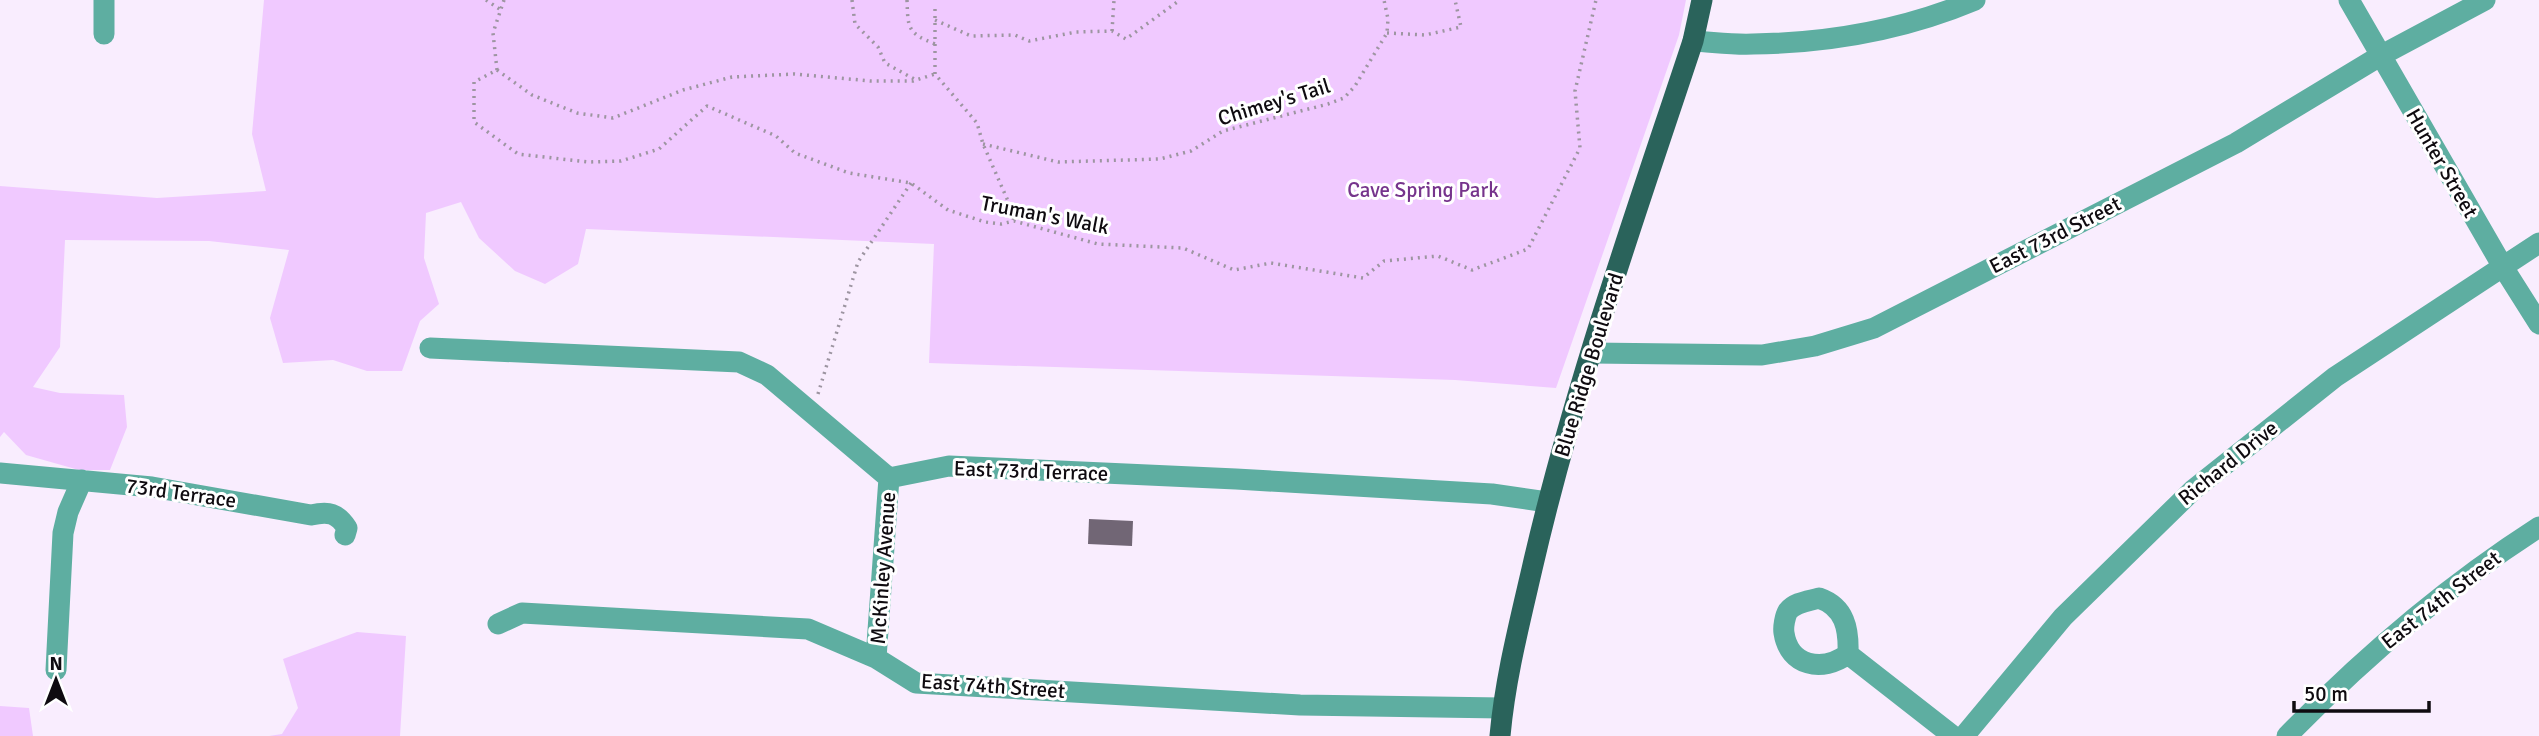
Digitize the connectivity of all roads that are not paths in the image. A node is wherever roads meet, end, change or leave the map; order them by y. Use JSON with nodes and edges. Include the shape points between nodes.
{"nodes":[{"id":1,"x":104,"y":0,"type":"edge"},
{"id":2,"x":1702,"y":0,"type":"edge"},
{"id":3,"x":1975,"y":0,"type":"edge"},
{"id":4,"x":2349,"y":0,"type":"edge"},
{"id":5,"x":2485,"y":0,"type":"edge"},
{"id":6,"x":104,"y":34,"type":"dead end"},
{"id":7,"x":1693,"y":41,"type":"junction"},
{"id":8,"x":2380,"y":55,"type":"junction"},
{"id":9,"x":2539,"y":243,"type":"edge"},
{"id":10,"x":2503,"y":267,"type":"junction"},
{"id":11,"x":2539,"y":324,"type":"edge"},
{"id":12,"x":430,"y":348,"type":"dead end"},
{"id":13,"x":1591,"y":353,"type":"junction"},
{"id":14,"x":0,"y":473,"type":"edge"},
{"id":15,"x":889,"y":478,"type":"junction"},
{"id":16,"x":82,"y":480,"type":"junction"},
{"id":17,"x":1547,"y":502,"type":"junction"},
{"id":18,"x":2539,"y":527,"type":"edge"},
{"id":19,"x":345,"y":535,"type":"dead end"},
{"id":20,"x":498,"y":624,"type":"dead end"},
{"id":21,"x":1847,"y":654,"type":"dead end"},
{"id":22,"x":876,"y":658,"type":"junction"},
{"id":23,"x":56,"y":670,"type":"dead end"},
{"id":24,"x":1502,"y":708,"type":"junction"},
{"id":25,"x":1500,"y":736,"type":"edge"},
{"id":26,"x":1953,"y":736,"type":"edge"},
{"id":27,"x":1964,"y":736,"type":"edge"},
{"id":28,"x":2287,"y":736,"type":"edge"}],
"edges":[{"from":1,"to":6,"type":"street"},
{"from":2,"to":7,"type":"main road","name":"Blue Ridge Boulevard"},
{"from":3,"to":7,"type":"street","via":[[1881,29],[1823,39],[1752,44]]},
{"from":4,"to":8,"type":"street","name":"Hunter Street"},
{"from":5,"to":8,"type":"street","name":"East 73rd Street"},
{"from":7,"to":13,"type":"main road","name":"Blue Ridge Boulevard"},
{"from":8,"to":10,"type":"street","name":"Hunter Street"},
{"from":8,"to":13,"type":"street","name":"East 73rd Street","via":[[2236,143],[1874,328],[1815,346],[1762,355]]},
{"from":9,"to":10,"type":"street","name":"Richard Drive"},
{"from":10,"to":11,"type":"street","name":"Hunter Street"},
{"from":10,"to":27,"type":"street","name":"Richard Drive","via":[[2335,377],[2193,490],[2063,617]]},
{"from":12,"to":15,"type":"street","via":[[739,362],[767,375]]},
{"from":13,"to":17,"type":"main road","name":"Blue Ridge Boulevard"},
{"from":14,"to":16,"type":"street","name":"73rd Terrace"},
{"from":15,"to":17,"type":"street","name":"East 73rd Terrace","via":[[949,466],[1492,494]]},
{"from":15,"to":22,"type":"street","name":"McKinley Avenue"},
{"from":16,"to":19,"type":"street","name":"73rd Terrace","via":[[152,487],[312,515],[327,512],[340,516],[347,528]]},
{"from":16,"to":23,"type":"street","via":[[62,533]]},
{"from":17,"to":24,"type":"main road","name":"Blue Ridge Boulevard"},
{"from":18,"to":28,"type":"street","name":"East 74th Street","via":[[2419,614]]},
{"from":20,"to":22,"type":"street","name":"East 74th Street","via":[[522,612],[808,629]]},
{"from":21,"to":26,"type":"street"},
{"from":22,"to":24,"type":"street","name":"East 74th Street","via":[[916,684],[1300,705]]},
{"from":24,"to":25,"type":"main road","name":"Blue Ridge Boulevard"}]}
